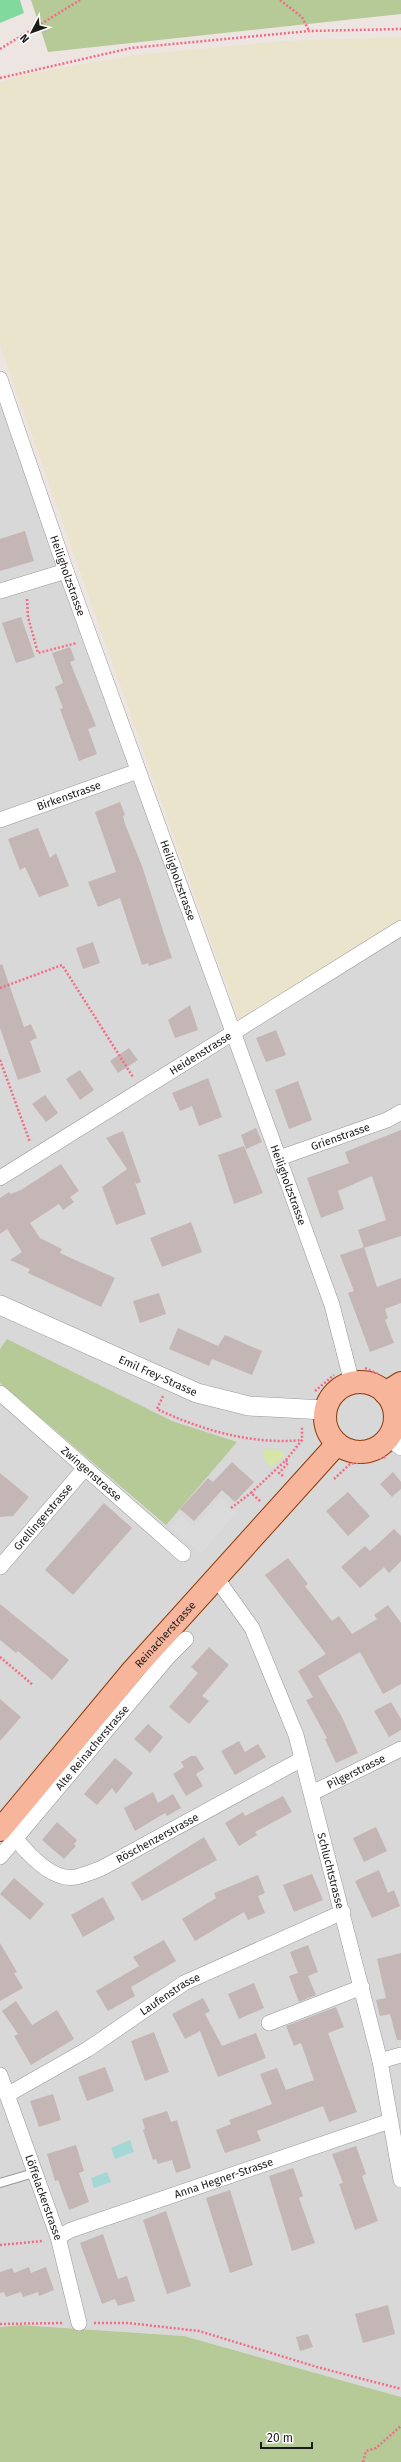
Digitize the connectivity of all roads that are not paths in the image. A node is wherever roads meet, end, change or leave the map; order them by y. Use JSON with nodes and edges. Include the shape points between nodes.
{"nodes":[{"id":1,"x":0,"y":379,"type":"edge"},
{"id":2,"x":66,"y":571,"type":"junction"},
{"id":3,"x":0,"y":591,"type":"edge"},
{"id":4,"x":138,"y":770,"type":"junction"},
{"id":5,"x":0,"y":820,"type":"edge"},
{"id":6,"x":401,"y":928,"type":"edge"},
{"id":7,"x":233,"y":1032,"type":"junction"},
{"id":8,"x":401,"y":1112,"type":"edge"},
{"id":9,"x":279,"y":1158,"type":"junction"},
{"id":10,"x":0,"y":1178,"type":"edge"},
{"id":11,"x":0,"y":1305,"type":"edge"},
{"id":12,"x":352,"y":1383,"type":"junction"},
{"id":13,"x":393,"y":1388,"type":"edge"},
{"id":14,"x":0,"y":1393,"type":"edge"},
{"id":15,"x":325,"y":1410,"type":"junction"},
{"id":16,"x":337,"y":1444,"type":"junction"},
{"id":17,"x":396,"y":1447,"type":"edge"},
{"id":18,"x":85,"y":1468,"type":"junction"},
{"id":19,"x":183,"y":1554,"type":"dead end"},
{"id":20,"x":3,"y":1557,"type":"edge"},
{"id":21,"x":216,"y":1579,"type":"junction"},
{"id":22,"x":186,"y":1639,"type":"dead end"},
{"id":23,"x":401,"y":1749,"type":"edge"},
{"id":24,"x":302,"y":1759,"type":"junction"},
{"id":25,"x":312,"y":1793,"type":"junction"},
{"id":26,"x":8,"y":1834,"type":"edge"},
{"id":27,"x":0,"y":1857,"type":"edge"},
{"id":28,"x":343,"y":1912,"type":"junction"},
{"id":29,"x":362,"y":1988,"type":"junction"},
{"id":30,"x":269,"y":2023,"type":"dead end"},
{"id":31,"x":401,"y":2055,"type":"edge"},
{"id":32,"x":380,"y":2061,"type":"junction"},
{"id":33,"x":0,"y":2075,"type":"edge"},
{"id":34,"x":7,"y":2095,"type":"junction"},
{"id":35,"x":390,"y":2121,"type":"junction"},
{"id":36,"x":34,"y":2173,"type":"junction"},
{"id":37,"x":401,"y":2180,"type":"edge"},
{"id":38,"x":0,"y":2183,"type":"edge"},
{"id":39,"x":58,"y":2237,"type":"junction"},
{"id":40,"x":79,"y":2323,"type":"road end"}],
"edges":[{"from":1,"to":2,"type":"street","name":"Heiligholzstrasse"},
{"from":2,"to":3,"type":"street"},
{"from":2,"to":4,"type":"street","name":"Heiligholzstrasse"},
{"from":4,"to":5,"type":"street","name":"Birkenstrasse"},
{"from":4,"to":7,"type":"street","name":"Heiligholzstrasse"},
{"from":6,"to":7,"type":"street","name":"Heidenstrasse"},
{"from":7,"to":9,"type":"street","name":"Heiligholzstrasse"},
{"from":7,"to":10,"type":"street","name":"Heidenstrasse"},
{"from":8,"to":9,"type":"street","name":"Grienstrasse","via":[[387,1120]]},
{"from":9,"to":12,"type":"street","name":"Heiligholzstrasse","via":[[332,1304]]},
{"from":11,"to":15,"type":"street","name":"Emil Frey-Strasse","via":[[196,1393],[249,1406]]},
{"from":12,"to":13,"type":"main road"},
{"from":12,"to":15,"type":"main road","via":[[332,1394]]},
{"from":13,"to":17,"type":"main road"},
{"from":14,"to":18,"type":"street","name":"Zwingenstrasse"},
{"from":15,"to":16,"type":"main road","via":[[327,1430]]},
{"from":16,"to":17,"type":"main road","via":[[352,1452]]},
{"from":16,"to":21,"type":"main road","name":"Reinacherstrasse"},
{"from":18,"to":19,"type":"street","name":"Zwingenstrasse"},
{"from":18,"to":20,"type":"street","name":"Grellingerstrasse"},
{"from":21,"to":24,"type":"street","name":"Schluchtstrasse","via":[[252,1628],[296,1735]]},
{"from":21,"to":26,"type":"main road","name":"Reinacherstrasse","via":[[133,1670]]},
{"from":22,"to":26,"type":"street","name":"Alte Reinacherstrasse"},
{"from":23,"to":25,"type":"street","name":"Pilgerstrasse"},
{"from":24,"to":25,"type":"street","name":"Schluchtstrasse"},
{"from":24,"to":26,"type":"street","name":"Röschenzerstrasse","via":[[116,1861],[74,1878],[50,1872]]},
{"from":25,"to":28,"type":"street","name":"Schluchtstrasse"},
{"from":26,"to":27,"type":"street","name":"Alte Reinacherstrasse"},
{"from":28,"to":29,"type":"street","name":"Schluchtstrasse"},
{"from":28,"to":34,"type":"street","name":"Laufenstrasse","via":[[184,1983],[88,2050]]},
{"from":29,"to":30,"type":"street"},
{"from":29,"to":32,"type":"street","name":"Schluchtstrasse"},
{"from":31,"to":32,"type":"street"},
{"from":32,"to":35,"type":"street","name":"Schluchtstrasse"},
{"from":33,"to":34,"type":"street","name":"Löffelackerstrasse"},
{"from":34,"to":36,"type":"street","name":"Löffelackerstrasse"},
{"from":35,"to":37,"type":"street","name":"Schluchtstrasse"},
{"from":35,"to":39,"type":"street","name":"Anna Hegner-Strasse","via":[[71,2230]]},
{"from":36,"to":38,"type":"lane"},
{"from":36,"to":39,"type":"street","name":"Löffelackerstrasse"},
{"from":39,"to":40,"type":"street","name":"Löffelackerstrasse"}]}
